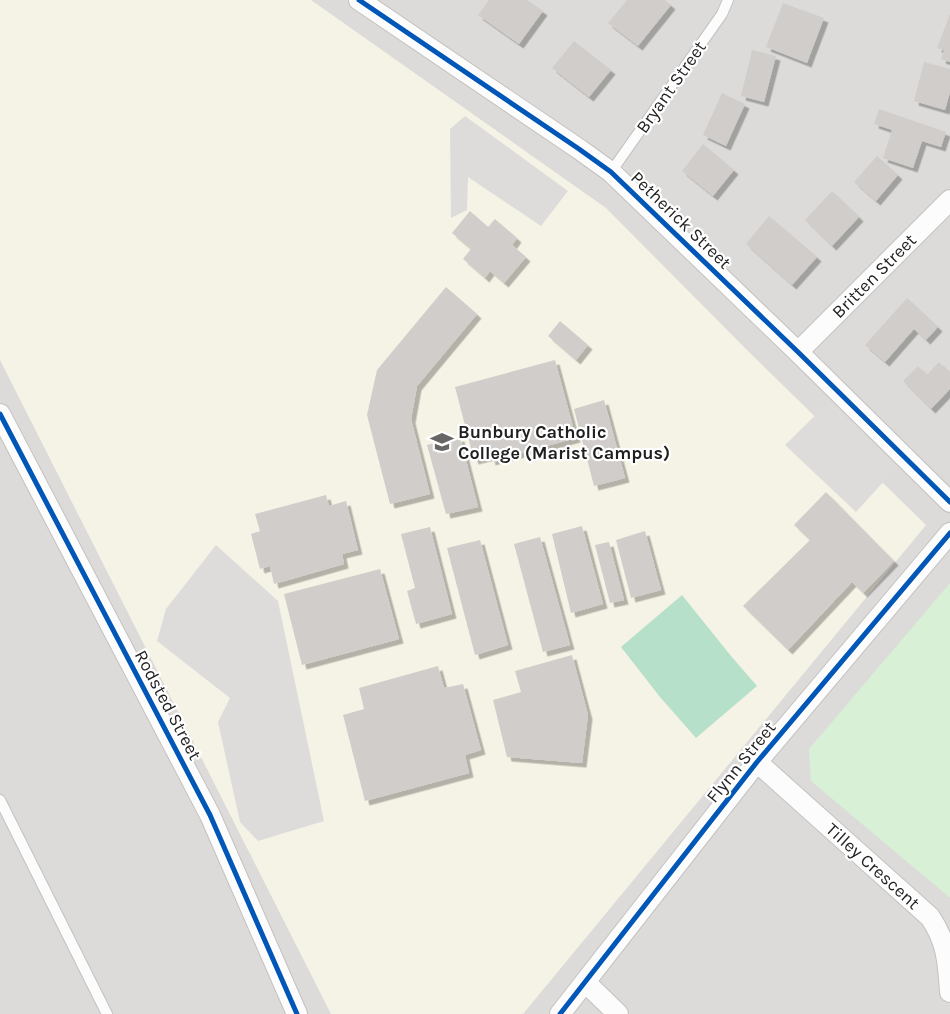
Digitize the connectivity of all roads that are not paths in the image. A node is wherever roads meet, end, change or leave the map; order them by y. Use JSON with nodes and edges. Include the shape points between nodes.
{"nodes":[{"id":1,"x":359,"y":0,"type":"edge"},
{"id":2,"x":728,"y":0,"type":"edge"},
{"id":3,"x":611,"y":172,"type":"junction"},
{"id":4,"x":950,"y":200,"type":"edge"},
{"id":5,"x":798,"y":352,"type":"junction"},
{"id":6,"x":0,"y":414,"type":"edge"},
{"id":7,"x":950,"y":502,"type":"edge"},
{"id":8,"x":950,"y":533,"type":"edge"},
{"id":9,"x":756,"y":762,"type":"junction"},
{"id":10,"x":0,"y":800,"type":"edge"},
{"id":11,"x":585,"y":982,"type":"junction"},
{"id":12,"x":950,"y":992,"type":"edge"},
{"id":13,"x":107,"y":1014,"type":"edge"},
{"id":14,"x":297,"y":1014,"type":"edge"},
{"id":15,"x":560,"y":1014,"type":"edge"},
{"id":16,"x":618,"y":1014,"type":"edge"}],
"edges":[{"from":1,"to":3,"type":"street","name":"Petherick Street"},
{"from":2,"to":3,"type":"lane","name":"Bryant Street","via":[[722,14]]},
{"from":3,"to":5,"type":"street","name":"Petherick Street"},
{"from":4,"to":5,"type":"street","name":"Britten Street"},
{"from":5,"to":7,"type":"street","name":"Petherick Street"},
{"from":6,"to":14,"type":"street","name":"Rodsted Street","via":[[210,815]]},
{"from":8,"to":9,"type":"street","name":"Flynn Street"},
{"from":9,"to":11,"type":"street","name":"Flynn Street"},
{"from":9,"to":12,"type":"street","name":"Tilley Crescent","via":[[930,916],[944,942]]},
{"from":10,"to":13,"type":"lane"},
{"from":11,"to":15,"type":"street","name":"Flynn Street"},
{"from":11,"to":16,"type":"street"}]}
